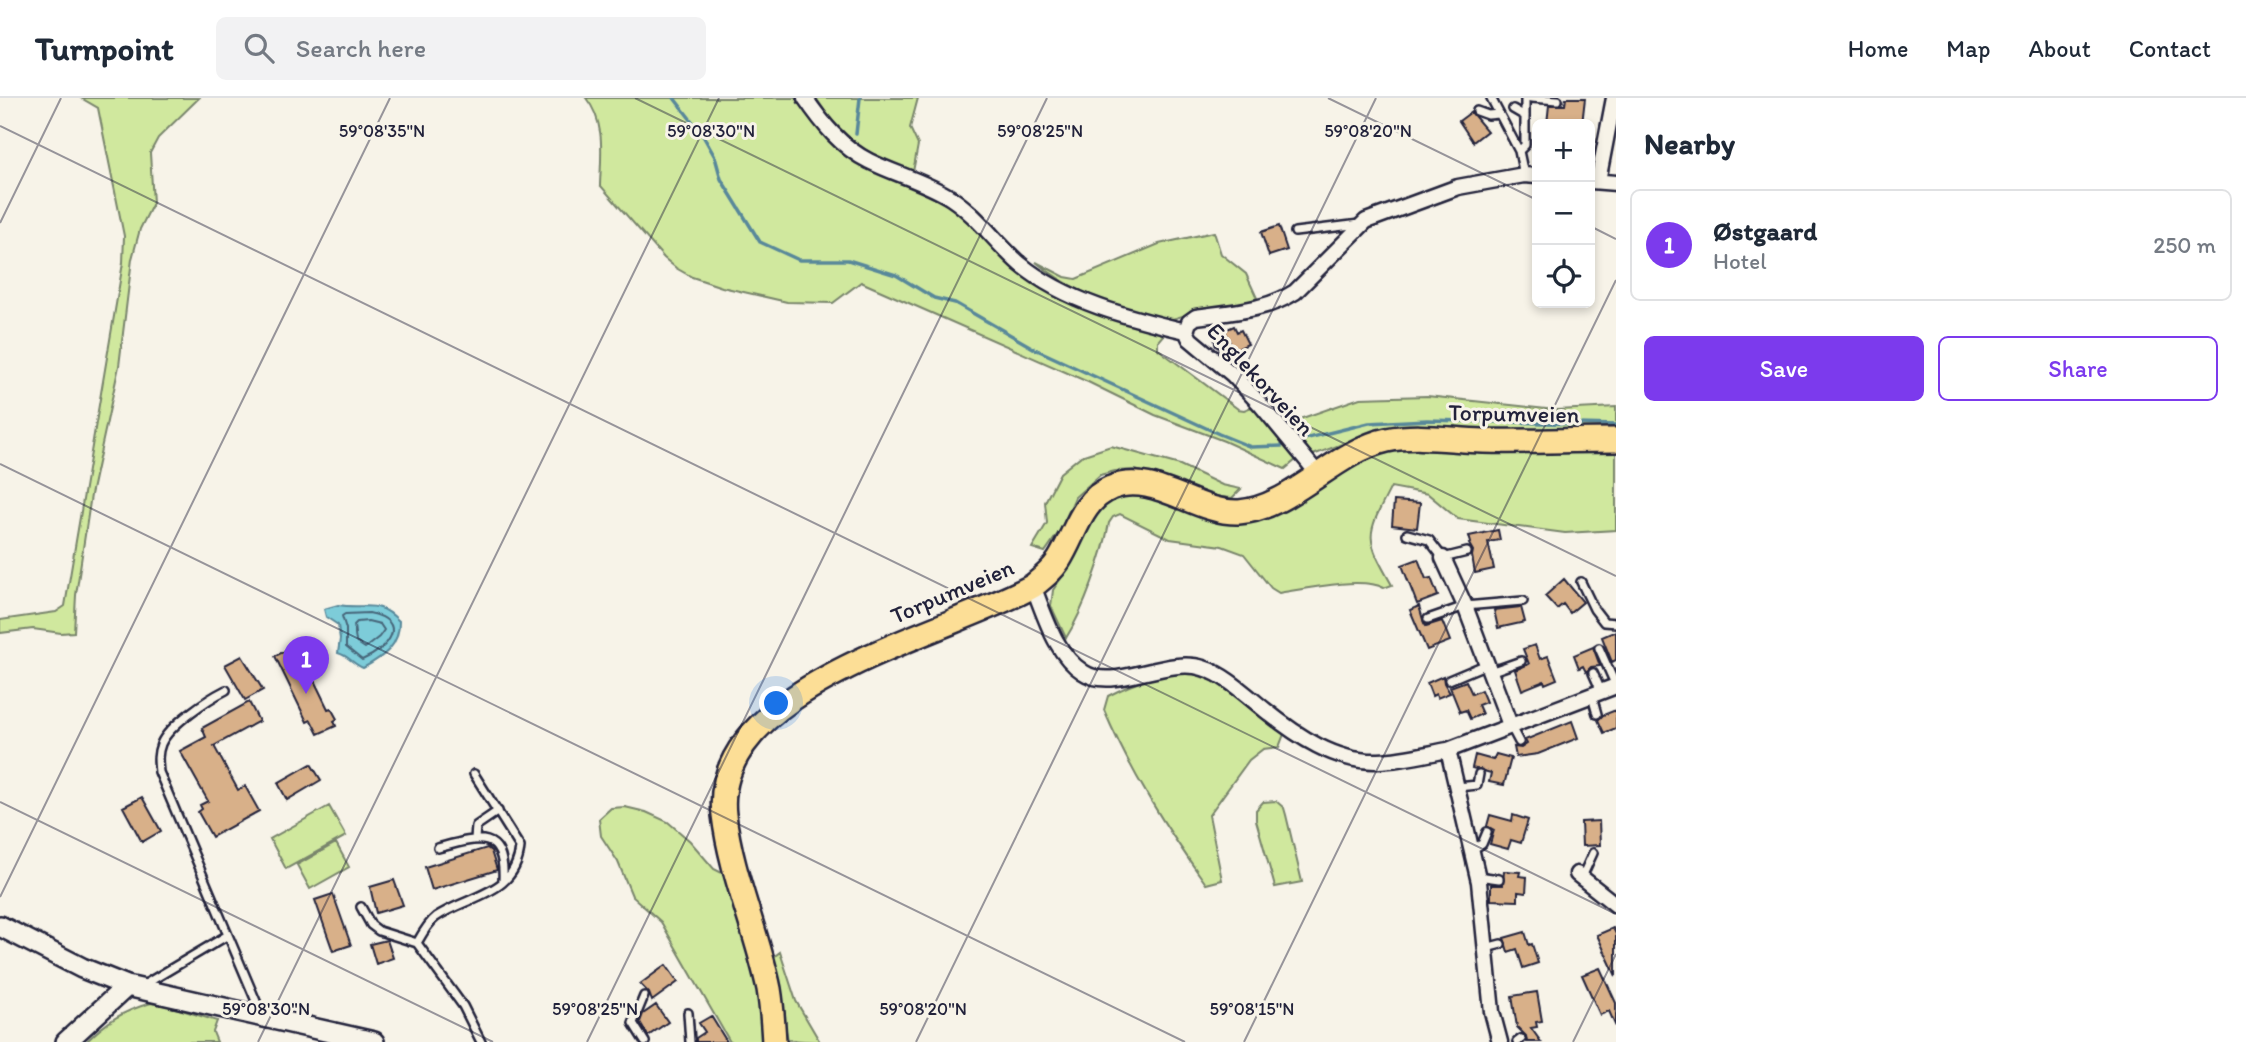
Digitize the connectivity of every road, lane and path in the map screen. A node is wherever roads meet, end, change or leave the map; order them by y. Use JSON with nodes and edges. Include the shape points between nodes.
{"nodes":[{"id":1,"x":805,"y":98,"type":"edge"},
{"id":2,"x":1491,"y":98,"type":"edge"},
{"id":3,"x":1525,"y":98,"type":"edge"},
{"id":4,"x":1531,"y":98,"type":"edge"},
{"id":5,"x":1614,"y":98,"type":"edge"},
{"id":6,"x":1558,"y":100,"type":"dead end"},
{"id":7,"x":1513,"y":109,"type":"dead end"},
{"id":8,"x":1477,"y":111,"type":"dead end"},
{"id":9,"x":1499,"y":114,"type":"junction"},
{"id":10,"x":1525,"y":116,"type":"junction"},
{"id":11,"x":1519,"y":150,"type":"junction"},
{"id":12,"x":1531,"y":176,"type":"edge"},
{"id":13,"x":1595,"y":177,"type":"edge"},
{"id":14,"x":1595,"y":181,"type":"edge"},
{"id":15,"x":1616,"y":183,"type":"edge"},
{"id":16,"x":1364,"y":223,"type":"junction"},
{"id":17,"x":1295,"y":232,"type":"dead end"},
{"id":18,"x":1218,"y":313,"type":"junction"},
{"id":19,"x":1186,"y":331,"type":"junction"},
{"id":20,"x":1220,"y":343,"type":"dead end"},
{"id":21,"x":1616,"y":440,"type":"edge"},
{"id":22,"x":1318,"y":474,"type":"junction"},
{"id":23,"x":1407,"y":534,"type":"dead end"},
{"id":24,"x":1466,"y":552,"type":"dead end"},
{"id":25,"x":1443,"y":558,"type":"junction"},
{"id":26,"x":1581,"y":582,"type":"dead end"},
{"id":27,"x":1033,"y":586,"type":"junction"},
{"id":28,"x":1523,"y":601,"type":"dead end"},
{"id":29,"x":1465,"y":606,"type":"junction"},
{"id":30,"x":1428,"y":619,"type":"dead end"},
{"id":31,"x":1616,"y":622,"type":"edge"},
{"id":32,"x":1599,"y":648,"type":"dead end"},
{"id":33,"x":1521,"y":661,"type":"dead end"},
{"id":34,"x":1488,"y":668,"type":"junction"},
{"id":35,"x":1594,"y":673,"type":"dead end"},
{"id":36,"x":1449,"y":680,"type":"dead end"},
{"id":37,"x":1616,"y":686,"type":"edge"},
{"id":38,"x":226,"y":690,"type":"dead end"},
{"id":39,"x":1596,"y":693,"type":"junction"},
{"id":40,"x":1597,"y":713,"type":"dead end"},
{"id":41,"x":1510,"y":725,"type":"junction"},
{"id":42,"x":1519,"y":742,"type":"dead end"},
{"id":43,"x":1448,"y":750,"type":"junction"},
{"id":44,"x":474,"y":774,"type":"dead end"},
{"id":45,"x":1479,"y":774,"type":"dead end"},
{"id":46,"x":1458,"y":788,"type":"junction"},
{"id":47,"x":498,"y":811,"type":"junction"},
{"id":48,"x":1487,"y":832,"type":"dead end"},
{"id":49,"x":475,"y":839,"type":"junction"},
{"id":50,"x":438,"y":848,"type":"dead end"},
{"id":51,"x":1472,"y":849,"type":"junction"},
{"id":52,"x":1593,"y":853,"type":"dead end"},
{"id":53,"x":1579,"y":875,"type":"joint"},
{"id":54,"x":1478,"y":876,"type":"junction"},
{"id":55,"x":1499,"y":879,"type":"dead end"},
{"id":56,"x":503,"y":881,"type":"junction"},
{"id":57,"x":1616,"y":905,"type":"edge"},
{"id":58,"x":362,"y":907,"type":"dead end"},
{"id":59,"x":0,"y":926,"type":"edge"},
{"id":60,"x":228,"y":935,"type":"junction"},
{"id":61,"x":417,"y":943,"type":"junction"},
{"id":62,"x":1501,"y":944,"type":"dead end"},
{"id":63,"x":1486,"y":948,"type":"junction"},
{"id":64,"x":132,"y":987,"type":"junction"},
{"id":65,"x":644,"y":996,"type":"dead end"},
{"id":66,"x":688,"y":1013,"type":"dead end"},
{"id":67,"x":263,"y":1017,"type":"junction"},
{"id":68,"x":361,"y":1041,"type":"edge"},
{"id":69,"x":66,"y":1042,"type":"edge"},
{"id":70,"x":481,"y":1042,"type":"edge"},
{"id":71,"x":645,"y":1042,"type":"edge"},
{"id":72,"x":690,"y":1042,"type":"edge"},
{"id":73,"x":774,"y":1042,"type":"edge"},
{"id":74,"x":1500,"y":1042,"type":"edge"}],
"edges":[{"from":1,"to":19,"type":"street","via":[[821,122],[848,148],[964,207],[1036,275],[1131,318]]},
{"from":2,"to":9,"type":"lane"},
{"from":3,"to":10,"type":"lane"},
{"from":4,"to":6,"type":"lane"},
{"from":5,"to":13,"type":"street"},
{"from":7,"to":10,"type":"lane"},
{"from":8,"to":9,"type":"lane"},
{"from":9,"to":11,"type":"lane"},
{"from":10,"to":11,"type":"lane","via":[[1525,145]]},
{"from":11,"to":12,"type":"lane"},
{"from":12,"to":16,"type":"street","name":"Englekorveien","via":[[1458,187]]},
{"from":14,"to":15,"type":"street"},
{"from":16,"to":17,"type":"lane"},
{"from":16,"to":18,"type":"street","name":"Englekorveien","via":[[1295,292],[1265,306]]},
{"from":18,"to":19,"type":"street","name":"Englekorveien","via":[[1196,317]]},
{"from":18,"to":20,"type":"lane"},
{"from":19,"to":22,"type":"street","name":"Englekorveien","via":[[1195,345],[1261,405]]},
{"from":21,"to":22,"type":"main road","name":"Torpumveien","via":[[1387,440]]},
{"from":22,"to":27,"type":"main road","name":"Torpumveien","via":[[1259,508],[1236,512],[1137,484],[1108,489],[1089,504],[1059,560]]},
{"from":23,"to":25,"type":"lane","via":[[1429,540]]},
{"from":24,"to":25,"type":"lane"},
{"from":25,"to":29,"type":"street"},
{"from":26,"to":31,"type":"lane","via":[[1604,622]]},
{"from":27,"to":43,"type":"street","via":[[1068,660],[1093,677],[1111,679],[1176,666],[1202,667],[1232,684],[1296,735],[1332,751],[1378,761]]},
{"from":27,"to":73,"type":"main road","name":"Torpumveien","via":[[877,652],[793,697],[740,749],[726,785],[724,816],[769,990]]},
{"from":28,"to":29,"type":"lane"},
{"from":29,"to":30,"type":"lane"},
{"from":29,"to":34,"type":"street"},
{"from":32,"to":37,"type":"lane"},
{"from":33,"to":34,"type":"lane"},
{"from":34,"to":36,"type":"lane"},
{"from":34,"to":41,"type":"street"},
{"from":35,"to":39,"type":"lane"},
{"from":37,"to":39,"type":"street"},
{"from":38,"to":60,"type":"lane","via":[[175,727],[162,741],[158,755],[161,780]]},
{"from":39,"to":40,"type":"lane"},
{"from":39,"to":41,"type":"street"},
{"from":41,"to":42,"type":"lane"},
{"from":41,"to":43,"type":"street"},
{"from":43,"to":46,"type":"street"},
{"from":44,"to":47,"type":"lane"},
{"from":45,"to":46,"type":"lane","via":[[1477,785]]},
{"from":46,"to":51,"type":"street"},
{"from":47,"to":49,"type":"lane","via":[[477,826]]},
{"from":47,"to":56,"type":"lane","via":[[520,847],[515,869]]},
{"from":48,"to":51,"type":"lane","via":[[1482,844]]},
{"from":49,"to":50,"type":"lane"},
{"from":49,"to":56,"type":"lane","via":[[486,839],[500,850]]},
{"from":51,"to":54,"type":"street"},
{"from":52,"to":53,"type":"lane"},
{"from":53,"to":57,"type":"street"},
{"from":54,"to":55,"type":"lane"},
{"from":54,"to":63,"type":"street"},
{"from":56,"to":61,"type":"lane","via":[[436,917]]},
{"from":58,"to":61,"type":"lane","via":[[370,925],[379,931]]},
{"from":59,"to":64,"type":"main road","via":[[82,968]]},
{"from":60,"to":64,"type":"lane"},
{"from":60,"to":67,"type":"lane"},
{"from":61,"to":70,"type":"lane","via":[[463,1006]]},
{"from":62,"to":63,"type":"lane"},
{"from":63,"to":74,"type":"street","via":[[1492,1013]]},
{"from":64,"to":67,"type":"main road"},
{"from":64,"to":69,"type":"main road"},
{"from":65,"to":71,"type":"lane","via":[[633,1023]]},
{"from":66,"to":72,"type":"lane"},
{"from":67,"to":68,"type":"main road"}]}
